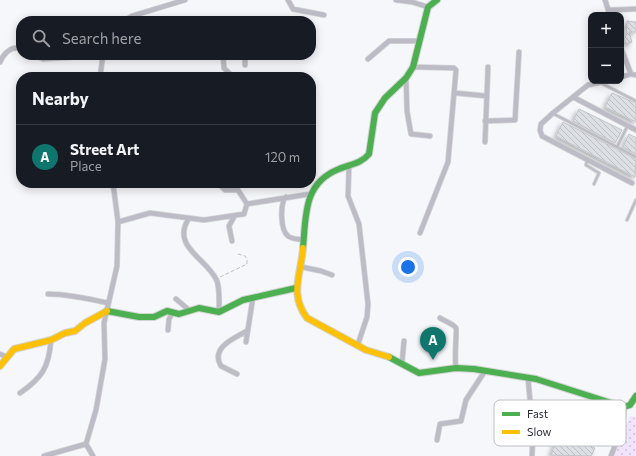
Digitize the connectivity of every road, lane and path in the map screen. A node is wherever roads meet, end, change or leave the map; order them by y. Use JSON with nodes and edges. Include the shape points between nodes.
{"nodes":[{"id":1,"x":186,"y":0,"type":"edge"},
{"id":2,"x":288,"y":0,"type":"edge"},
{"id":3,"x":396,"y":0,"type":"edge"},
{"id":4,"x":437,"y":0,"type":"edge"},
{"id":5,"x":605,"y":0,"type":"edge"},
{"id":6,"x":428,"y":7,"type":"junction"},
{"id":7,"x":636,"y":9,"type":"edge"},
{"id":8,"x":609,"y":12,"type":"edge"},
{"id":9,"x":324,"y":15,"type":"dead end"},
{"id":10,"x":132,"y":16,"type":"edge"},
{"id":11,"x":418,"y":41,"type":"junction"},
{"id":12,"x":16,"y":48,"type":"edge"},
{"id":13,"x":519,"y":52,"type":"dead end"},
{"id":14,"x":624,"y":57,"type":"edge"},
{"id":15,"x":368,"y":59,"type":"dead end"},
{"id":16,"x":102,"y":60,"type":"edge"},
{"id":17,"x":223,"y":60,"type":"edge"},
{"id":18,"x":244,"y":60,"type":"edge"},
{"id":19,"x":0,"y":62,"type":"edge"},
{"id":20,"x":245,"y":65,"type":"dead end"},
{"id":21,"x":413,"y":67,"type":"junction"},
{"id":22,"x":488,"y":67,"type":"dead end"},
{"id":23,"x":101,"y":72,"type":"edge"},
{"id":24,"x":228,"y":72,"type":"edge"},
{"id":25,"x":630,"y":74,"type":"junction"},
{"id":26,"x":636,"y":75,"type":"edge"},
{"id":27,"x":624,"y":76,"type":"edge"},
{"id":28,"x":406,"y":78,"type":"junction"},
{"id":29,"x":592,"y":84,"type":"edge"},
{"id":30,"x":604,"y":84,"type":"edge"},
{"id":31,"x":455,"y":93,"type":"junction"},
{"id":32,"x":487,"y":96,"type":"junction"},
{"id":33,"x":573,"y":97,"type":"junction"},
{"id":34,"x":636,"y":101,"type":"edge"},
{"id":35,"x":553,"y":113,"type":"junction"},
{"id":36,"x":485,"y":121,"type":"junction"},
{"id":37,"x":628,"y":125,"type":"junction"},
{"id":38,"x":636,"y":130,"type":"edge"},
{"id":39,"x":430,"y":136,"type":"dead end"},
{"id":40,"x":485,"y":142,"type":"dead end"},
{"id":41,"x":617,"y":147,"type":"junction"},
{"id":42,"x":636,"y":157,"type":"edge"},
{"id":43,"x":588,"y":160,"type":"junction"},
{"id":44,"x":349,"y":166,"type":"junction"},
{"id":45,"x":632,"y":183,"type":"dead end"},
{"id":46,"x":594,"y":184,"type":"dead end"},
{"id":47,"x":316,"y":186,"type":"edge"},
{"id":48,"x":114,"y":188,"type":"edge"},
{"id":49,"x":223,"y":188,"type":"edge"},
{"id":50,"x":314,"y":188,"type":"edge"},
{"id":51,"x":310,"y":194,"type":"junction"},
{"id":52,"x":286,"y":197,"type":"junction"},
{"id":53,"x":636,"y":200,"type":"edge"},
{"id":54,"x":247,"y":204,"type":"junction"},
{"id":55,"x":234,"y":216,"type":"junction"},
{"id":56,"x":189,"y":218,"type":"junction"},
{"id":57,"x":626,"y":220,"type":"dead end"},
{"id":58,"x":118,"y":222,"type":"junction"},
{"id":59,"x":420,"y":233,"type":"dead end"},
{"id":60,"x":303,"y":240,"type":"junction"},
{"id":61,"x":232,"y":241,"type":"dead end"},
{"id":62,"x":238,"y":254,"type":"dead end"},
{"id":63,"x":302,"y":267,"type":"junction"},
{"id":64,"x":332,"y":275,"type":"dead end"},
{"id":65,"x":216,"y":280,"type":"junction"},
{"id":66,"x":296,"y":288,"type":"junction"},
{"id":67,"x":48,"y":294,"type":"dead end"},
{"id":68,"x":254,"y":297,"type":"junction"},
{"id":69,"x":176,"y":299,"type":"dead end"},
{"id":70,"x":108,"y":303,"type":"junction"},
{"id":71,"x":189,"y":310,"type":"junction"},
{"id":72,"x":106,"y":311,"type":"junction"},
{"id":73,"x":173,"y":312,"type":"junction"},
{"id":74,"x":219,"y":312,"type":"junction"},
{"id":75,"x":440,"y":318,"type":"dead end"},
{"id":76,"x":168,"y":330,"type":"dead end"},
{"id":77,"x":247,"y":331,"type":"junction"},
{"id":78,"x":51,"y":340,"type":"junction"},
{"id":79,"x":404,"y":341,"type":"dead end"},
{"id":80,"x":246,"y":342,"type":"dead end"},
{"id":81,"x":358,"y":344,"type":"junction"},
{"id":82,"x":0,"y":354,"type":"edge"},
{"id":83,"x":7,"y":357,"type":"junction"},
{"id":84,"x":402,"y":363,"type":"junction"},
{"id":85,"x":0,"y":366,"type":"edge"},
{"id":86,"x":456,"y":368,"type":"junction"},
{"id":87,"x":484,"y":371,"type":"junction"},
{"id":88,"x":237,"y":374,"type":"dead end"},
{"id":89,"x":528,"y":378,"type":"junction"},
{"id":90,"x":20,"y":393,"type":"dead end"},
{"id":91,"x":636,"y":396,"type":"edge"},
{"id":92,"x":530,"y":400,"type":"edge"},
{"id":93,"x":603,"y":400,"type":"edge"},
{"id":94,"x":626,"y":406,"type":"edge"},
{"id":95,"x":437,"y":440,"type":"dead end"},
{"id":96,"x":86,"y":444,"type":"junction"},
{"id":97,"x":532,"y":446,"type":"edge"},
{"id":98,"x":615,"y":446,"type":"edge"},
{"id":99,"x":44,"y":456,"type":"edge"},
{"id":100,"x":93,"y":456,"type":"edge"},
{"id":101,"x":532,"y":456,"type":"edge"},
{"id":102,"x":611,"y":456,"type":"edge"}],
"edges":[{"from":1,"to":10,"type":"street"},
{"from":2,"to":9,"type":"street","via":[[293,9]]},
{"from":3,"to":6,"type":"street"},
{"from":4,"to":6,"type":"street"},
{"from":5,"to":8,"type":"street"},
{"from":6,"to":11,"type":"street"},
{"from":7,"to":8,"type":"street"},
{"from":11,"to":15,"type":"street","via":[[390,41]]},
{"from":11,"to":21,"type":"street"},
{"from":12,"to":19,"type":"street","via":[[6,52]]},
{"from":13,"to":36,"type":"street","via":[[515,120]]},
{"from":14,"to":25,"type":"street"},
{"from":16,"to":23,"type":"street"},
{"from":17,"to":24,"type":"street","via":[[224,68]]},
{"from":18,"to":20,"type":"street"},
{"from":21,"to":28,"type":"street"},
{"from":21,"to":31,"type":"street","via":[[455,69]]},
{"from":22,"to":32,"type":"street"},
{"from":25,"to":26,"type":"street"},
{"from":25,"to":27,"type":"street"},
{"from":28,"to":39,"type":"street","via":[[411,134]]},
{"from":28,"to":44,"type":"street","via":[[385,98],[375,113],[369,154],[361,162]]},
{"from":29,"to":33,"type":"street"},
{"from":30,"to":34,"type":"lane"},
{"from":31,"to":32,"type":"street"},
{"from":31,"to":59,"type":"street","via":[[448,162]]},
{"from":32,"to":36,"type":"street"},
{"from":33,"to":35,"type":"street"},
{"from":33,"to":37,"type":"street"},
{"from":35,"to":41,"type":"lane"},
{"from":35,"to":43,"type":"street","via":[[542,124],[542,136]]},
{"from":36,"to":40,"type":"street"},
{"from":37,"to":38,"type":"street"},
{"from":37,"to":41,"type":"lane"},
{"from":41,"to":42,"type":"lane"},
{"from":43,"to":45,"type":"street"},
{"from":43,"to":46,"type":"lane","via":[[586,165],[599,173]]},
{"from":44,"to":47,"type":"street","via":[[332,172]]},
{"from":44,"to":81,"type":"street","via":[[348,196],[359,224],[368,304],[367,317]]},
{"from":48,"to":58,"type":"street"},
{"from":49,"to":54,"type":"street","via":[[238,190]]},
{"from":50,"to":51,"type":"street"},
{"from":51,"to":52,"type":"street"},
{"from":51,"to":60,"type":"street"},
{"from":52,"to":54,"type":"street"},
{"from":52,"to":60,"type":"street","via":[[282,204],[284,232],[288,237]]},
{"from":53,"to":57,"type":"lane"},
{"from":54,"to":55,"type":"street","via":[[244,214]]},
{"from":55,"to":56,"type":"street","via":[[204,220]]},
{"from":55,"to":61,"type":"street","via":[[229,226]]},
{"from":56,"to":58,"type":"street","via":[[150,213]]},
{"from":56,"to":65,"type":"street","via":[[185,228],[187,244]]},
{"from":58,"to":70,"type":"street","via":[[117,266]]},
{"from":60,"to":63,"type":"street"},
{"from":62,"to":65,"type":"path","via":[[245,256],[247,264]]},
{"from":63,"to":64,"type":"street"},
{"from":63,"to":66,"type":"street"},
{"from":65,"to":74,"type":"street","via":[[219,288]]},
{"from":66,"to":68,"type":"street"},
{"from":66,"to":81,"type":"street","via":[[301,310],[307,318]]},
{"from":67,"to":70,"type":"street","via":[[89,298]]},
{"from":68,"to":74,"type":"street","via":[[238,301]]},
{"from":68,"to":77,"type":"street"},
{"from":69,"to":71,"type":"street"},
{"from":70,"to":72,"type":"street"},
{"from":71,"to":73,"type":"street","via":[[179,314]]},
{"from":71,"to":74,"type":"street","via":[[205,308]]},
{"from":72,"to":73,"type":"street","via":[[139,317]]},
{"from":72,"to":78,"type":"street","via":[[75,331]]},
{"from":72,"to":96,"type":"street","via":[[103,334],[105,359],[96,410]]},
{"from":73,"to":76,"type":"street"},
{"from":75,"to":86,"type":"street","via":[[456,330]]},
{"from":77,"to":80,"type":"street"},
{"from":77,"to":88,"type":"street","via":[[227,342],[219,355],[221,366]]},
{"from":78,"to":83,"type":"street","via":[[14,349]]},
{"from":78,"to":90,"type":"street","via":[[50,354],[44,371],[33,384]]},
{"from":79,"to":84,"type":"street"},
{"from":81,"to":84,"type":"street","via":[[372,353],[394,358]]},
{"from":82,"to":83,"type":"street"},
{"from":83,"to":85,"type":"street"},
{"from":84,"to":86,"type":"street","via":[[422,374]]},
{"from":86,"to":87,"type":"street"},
{"from":87,"to":89,"type":"street"},
{"from":87,"to":95,"type":"street","via":[[466,400],[461,421],[440,424]]},
{"from":89,"to":92,"type":"street"},
{"from":89,"to":93,"type":"street"},
{"from":91,"to":94,"type":"street"},
{"from":96,"to":99,"type":"street"},
{"from":96,"to":100,"type":"street"},
{"from":97,"to":101,"type":"street"},
{"from":98,"to":102,"type":"street"}]}
